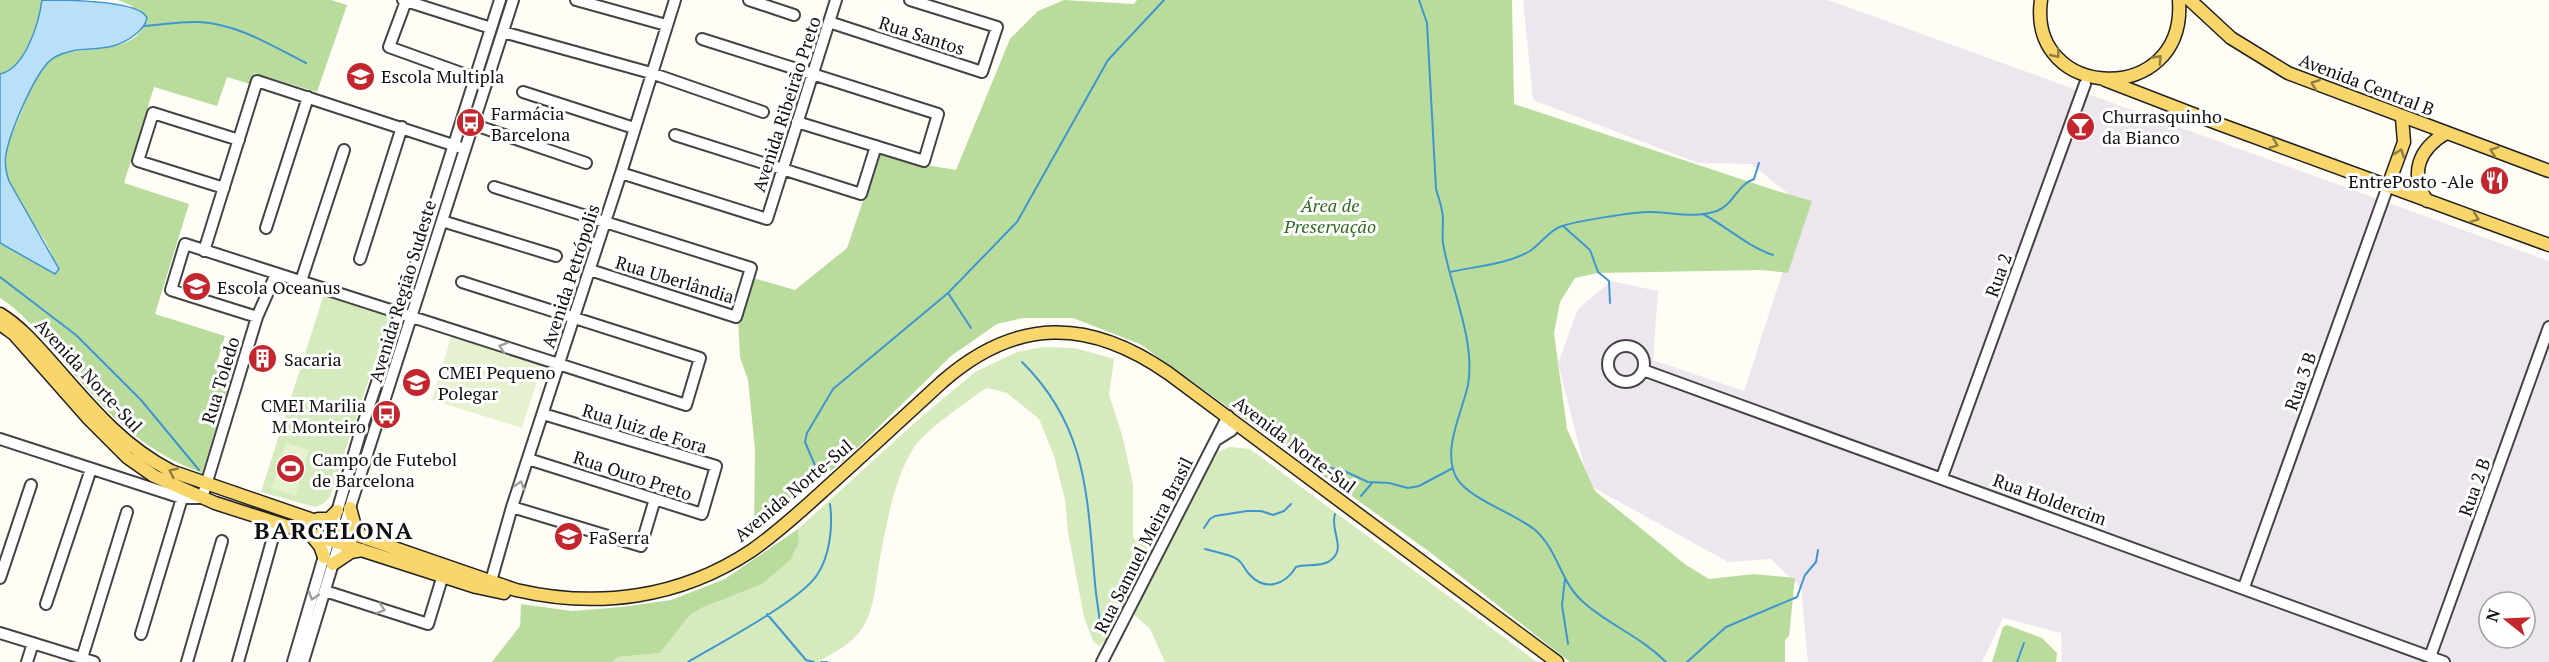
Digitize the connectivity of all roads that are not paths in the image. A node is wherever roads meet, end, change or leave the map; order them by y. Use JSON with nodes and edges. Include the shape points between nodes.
{"nodes":[{"id":1,"x":500,"y":0,"type":"edge"},
{"id":2,"x":513,"y":0,"type":"edge"},
{"id":3,"x":576,"y":0,"type":"edge"},
{"id":4,"x":675,"y":0,"type":"edge"},
{"id":5,"x":749,"y":0,"type":"edge"},
{"id":6,"x":836,"y":0,"type":"edge"},
{"id":7,"x":910,"y":0,"type":"edge"},
{"id":8,"x":2041,"y":0,"type":"edge"},
{"id":9,"x":2179,"y":0,"type":"edge"},
{"id":10,"x":2190,"y":0,"type":"edge"},
{"id":11,"x":404,"y":1,"type":"edge"},
{"id":12,"x":794,"y":15,"type":"dead end"},
{"id":13,"x":829,"y":22,"type":"junction"},
{"id":14,"x":666,"y":25,"type":"junction"},
{"id":15,"x":491,"y":28,"type":"junction"},
{"id":16,"x":503,"y":32,"type":"junction"},
{"id":17,"x":702,"y":39,"type":"dead end"},
{"id":18,"x":651,"y":73,"type":"junction"},
{"id":19,"x":812,"y":74,"type":"junction"},
{"id":20,"x":475,"y":78,"type":"junction"},
{"id":21,"x":2105,"y":80,"type":"junction"},
{"id":22,"x":2085,"y":84,"type":"dead end"},
{"id":23,"x":523,"y":92,"type":"dead end"},
{"id":24,"x":308,"y":97,"type":"junction"},
{"id":25,"x":468,"y":100,"type":"junction"},
{"id":26,"x":476,"y":112,"type":"junction"},
{"id":27,"x":763,"y":112,"type":"dead end"},
{"id":28,"x":2402,"y":118,"type":"junction"},
{"id":29,"x":797,"y":123,"type":"junction"},
{"id":30,"x":472,"y":124,"type":"junction"},
{"id":31,"x":402,"y":128,"type":"junction"},
{"id":32,"x":634,"y":128,"type":"junction"},
{"id":33,"x":2446,"y":133,"type":"junction"},
{"id":34,"x":675,"y":135,"type":"dead end"},
{"id":35,"x":239,"y":140,"type":"junction"},
{"id":36,"x":454,"y":145,"type":"junction"},
{"id":37,"x":876,"y":146,"type":"junction"},
{"id":38,"x":344,"y":150,"type":"dead end"},
{"id":39,"x":460,"y":160,"type":"junction"},
{"id":40,"x":586,"y":163,"type":"dead end"},
{"id":41,"x":782,"y":171,"type":"junction"},
{"id":42,"x":2549,"y":171,"type":"edge"},
{"id":43,"x":621,"y":172,"type":"junction"},
{"id":44,"x":2388,"y":186,"type":"junction"},
{"id":45,"x":494,"y":187,"type":"dead end"},
{"id":46,"x":224,"y":188,"type":"junction"},
{"id":47,"x":2427,"y":201,"type":"junction"},
{"id":48,"x":442,"y":221,"type":"junction"},
{"id":49,"x":605,"y":222,"type":"junction"},
{"id":50,"x":266,"y":228,"type":"dead end"},
{"id":51,"x":2549,"y":245,"type":"edge"},
{"id":52,"x":204,"y":250,"type":"junction"},
{"id":53,"x":556,"y":256,"type":"dead end"},
{"id":54,"x":360,"y":259,"type":"dead end"},
{"id":55,"x":590,"y":270,"type":"junction"},
{"id":56,"x":276,"y":274,"type":"junction"},
{"id":57,"x":301,"y":281,"type":"junction"},
{"id":58,"x":462,"y":282,"type":"dead end"},
{"id":59,"x":0,"y":314,"type":"edge"},
{"id":60,"x":406,"y":315,"type":"junction"},
{"id":61,"x":257,"y":317,"type":"junction"},
{"id":62,"x":574,"y":318,"type":"junction"},
{"id":63,"x":0,"y":324,"type":"edge"},
{"id":64,"x":2549,"y":327,"type":"edge"},
{"id":65,"x":559,"y":365,"type":"junction"},
{"id":66,"x":1643,"y":370,"type":"dead end"},
{"id":67,"x":543,"y":414,"type":"junction"},
{"id":68,"x":1228,"y":423,"type":"junction"},
{"id":69,"x":361,"y":430,"type":"junction"},
{"id":70,"x":375,"y":435,"type":"junction"},
{"id":71,"x":0,"y":439,"type":"edge"},
{"id":72,"x":354,"y":452,"type":"junction"},
{"id":73,"x":367,"y":456,"type":"junction"},
{"id":74,"x":528,"y":459,"type":"junction"},
{"id":75,"x":91,"y":469,"type":"junction"},
{"id":76,"x":1942,"y":477,"type":"junction"},
{"id":77,"x":205,"y":484,"type":"junction"},
{"id":78,"x":31,"y":485,"type":"dead end"},
{"id":79,"x":710,"y":488,"type":"joint"},
{"id":80,"x":182,"y":498,"type":"junction"},
{"id":81,"x":202,"y":498,"type":"junction"},
{"id":82,"x":655,"y":499,"type":"junction"},
{"id":83,"x":512,"y":507,"type":"junction"},
{"id":84,"x":350,"y":508,"type":"junction"},
{"id":85,"x":337,"y":511,"type":"junction"},
{"id":86,"x":127,"y":512,"type":"dead end"},
{"id":87,"x":314,"y":519,"type":"junction"},
{"id":88,"x":277,"y":523,"type":"junction"},
{"id":89,"x":337,"y":527,"type":"junction"},
{"id":90,"x":307,"y":533,"type":"junction"},
{"id":91,"x":363,"y":537,"type":"junction"},
{"id":92,"x":222,"y":541,"type":"dead end"},
{"id":93,"x":333,"y":541,"type":"junction"},
{"id":94,"x":363,"y":550,"type":"junction"},
{"id":95,"x":329,"y":560,"type":"junction"},
{"id":96,"x":443,"y":575,"type":"junction"},
{"id":97,"x":0,"y":578,"type":"edge"},
{"id":98,"x":491,"y":581,"type":"junction"},
{"id":99,"x":476,"y":587,"type":"junction"},
{"id":100,"x":2244,"y":587,"type":"junction"},
{"id":101,"x":325,"y":591,"type":"junction"},
{"id":102,"x":46,"y":604,"type":"dead end"},
{"id":103,"x":0,"y":633,"type":"edge"},
{"id":104,"x":141,"y":634,"type":"dead end"},
{"id":105,"x":33,"y":643,"type":"junction"},
{"id":106,"x":2430,"y":657,"type":"junction"},
{"id":107,"x":82,"y":658,"type":"junction"},
{"id":108,"x":27,"y":662,"type":"edge"},
{"id":109,"x":94,"y":662,"type":"edge"},
{"id":110,"x":187,"y":662,"type":"edge"},
{"id":111,"x":238,"y":662,"type":"edge"},
{"id":112,"x":293,"y":662,"type":"edge"},
{"id":113,"x":303,"y":662,"type":"edge"},
{"id":114,"x":1102,"y":662,"type":"edge"},
{"id":115,"x":1544,"y":662,"type":"edge"},
{"id":116,"x":1557,"y":662,"type":"edge"},
{"id":117,"x":2444,"y":662,"type":"edge"}],
"edges":[{"from":1,"to":15,"type":"street","name":"Avenida Região Sudeste"},
{"from":2,"to":16,"type":"street","name":"Avenida Região Sudeste"},
{"from":3,"to":14,"type":"street"},
{"from":4,"to":14,"type":"street","name":"Avenida Petrópolis"},
{"from":5,"to":12,"type":"street"},
{"from":6,"to":13,"type":"street","name":"Avenida Ribeirão Preto"},
{"from":7,"to":13,"type":"street","name":"Rua Santos","via":[[997,27],[982,72]]},
{"from":8,"to":21,"type":"main road","one_way":true,"via":[[2044,33],[2057,56],[2079,73]]},
{"from":21,"to":9,"type":"main road","one_way":true,"via":[[2132,77],[2155,64],[2172,43],[2180,17]]},
{"from":28,"to":10,"type":"main road","name":"Avenida Central B","one_way":true,"via":[[2272,65],[2221,31]]},
{"from":11,"to":15,"type":"street"},
{"from":11,"to":20,"type":"street","via":[[389,47]]},
{"from":13,"to":19,"type":"street","name":"Avenida Ribeirão Preto"},
{"from":14,"to":18,"type":"street","name":"Avenida Petrópolis"},
{"from":15,"to":20,"type":"street","name":"Avenida Região Sudeste"},
{"from":16,"to":18,"type":"street"},
{"from":16,"to":26,"type":"street","name":"Avenida Região Sudeste"},
{"from":17,"to":19,"type":"street"},
{"from":18,"to":27,"type":"street"},
{"from":18,"to":32,"type":"street","name":"Avenida Petrópolis"},
{"from":19,"to":29,"type":"street","name":"Avenida Ribeirão Preto"},
{"from":19,"to":37,"type":"street","via":[[938,114],[924,161]]},
{"from":20,"to":25,"type":"street","name":"Avenida Região Sudeste"},
{"from":21,"to":44,"type":"main road","one_way":true},
{"from":22,"to":76,"type":"street","name":"Rua 2"},
{"from":23,"to":32,"type":"street"},
{"from":24,"to":31,"type":"street"},
{"from":24,"to":35,"type":"street","via":[[257,81]]},
{"from":24,"to":50,"type":"street"},
{"from":25,"to":26,"type":"street"},
{"from":25,"to":36,"type":"street","name":"Avenida Região Sudeste"},
{"from":26,"to":30,"type":"street","name":"Avenida Região Sudeste"},
{"from":28,"to":33,"type":"main road","name":"Avenida Central B"},
{"from":44,"to":28,"type":"main road","one_way":true,"via":[[2404,142]]},
{"from":29,"to":37,"type":"street"},
{"from":29,"to":41,"type":"street","name":"Avenida Ribeirão Preto"},
{"from":30,"to":39,"type":"street","name":"Avenida Região Sudeste"},
{"from":30,"to":40,"type":"street"},
{"from":31,"to":36,"type":"street"},
{"from":31,"to":54,"type":"street"},
{"from":32,"to":43,"type":"street","name":"Avenida Petrópolis"},
{"from":42,"to":33,"type":"main road","name":"Avenida Central B","one_way":true},
{"from":33,"to":47,"type":"main road","via":[[2427,147],[2418,169],[2418,187]]},
{"from":34,"to":41,"type":"street"},
{"from":35,"to":46,"type":"street"},
{"from":35,"to":46,"type":"street","via":[[153,113],[138,161]]},
{"from":36,"to":39,"type":"street","via":[[461,150]]},
{"from":36,"to":60,"type":"street","name":"Avenida Região Sudeste"},
{"from":37,"to":41,"type":"street","via":[[861,194]]},
{"from":38,"to":57,"type":"street"},
{"from":39,"to":48,"type":"street","name":"Avenida Região Sudeste"},
{"from":41,"to":43,"type":"street","name":"Avenida Ribeirão Preto","via":[[767,219]]},
{"from":43,"to":49,"type":"street","name":"Avenida Petrópolis"},
{"from":44,"to":47,"type":"main road"},
{"from":44,"to":100,"type":"street","name":"Rua 3 B"},
{"from":45,"to":49,"type":"street"},
{"from":46,"to":52,"type":"street"},
{"from":47,"to":51,"type":"main road","one_way":true},
{"from":48,"to":53,"type":"street"},
{"from":48,"to":60,"type":"street","name":"Avenida Região Sudeste"},
{"from":49,"to":55,"type":"street","name":"Avenida Petrópolis"},
{"from":49,"to":55,"type":"street","name":"Rua Uberlândia","via":[[751,268],[736,317]]},
{"from":52,"to":56,"type":"street"},
{"from":52,"to":61,"type":"street","via":[[185,244],[171,290]]},
{"from":55,"to":62,"type":"street","name":"Avenida Petrópolis"},
{"from":56,"to":57,"type":"street"},
{"from":56,"to":61,"type":"street","name":"Rua Toledo"},
{"from":57,"to":60,"type":"street"},
{"from":58,"to":62,"type":"street"},
{"from":77,"to":59,"type":"main road","name":"Avenida Norte-Sul","one_way":true,"via":[[158,464],[124,441],[20,327]]},
{"from":65,"to":60,"type":"street","one_way":true},
{"from":60,"to":69,"type":"street","name":"Avenida Região Sudeste"},
{"from":60,"to":70,"type":"street","name":"Avenida Região Sudeste"},
{"from":61,"to":77,"type":"street","name":"Rua Toledo"},
{"from":62,"to":65,"type":"street","name":"Avenida Petrópolis"},
{"from":62,"to":65,"type":"street","via":[[700,358],[694,382],[686,405]]},
{"from":63,"to":81,"type":"main road","name":"Avenida Norte-Sul","via":[[14,334],[127,457],[154,476]]},
{"from":64,"to":106,"type":"street","name":"Rua 2 B"},
{"from":65,"to":67,"type":"street","name":"Avenida Petrópolis"},
{"from":66,"to":76,"type":"street","name":"Rua Holdercim"},
{"from":67,"to":74,"type":"street","name":"Avenida Petrópolis"},
{"from":67,"to":79,"type":"street","name":"Rua Juiz de Fora","via":[[716,466]]},
{"from":68,"to":98,"type":"main road","name":"Avenida Norte-Sul","via":[[1142,355],[1118,344],[1074,333],[1027,336],[993,347],[955,371],[780,529],[749,552],[706,575],[639,596],[585,600],[536,595]]},
{"from":68,"to":99,"type":"main road","name":"Avenida Norte-Sul","via":[[1119,352],[1073,341],[1026,344],[966,373],[780,536],[716,576],[647,600],[600,605],[548,603]]},
{"from":68,"to":114,"type":"street","name":"Rua Samuel Meira Brasil","via":[[1214,442]]},
{"from":68,"to":115,"type":"main road","name":"Avenida Norte-Sul"},
{"from":68,"to":116,"type":"main road","name":"Avenida Norte-Sul"},
{"from":69,"to":70,"type":"street"},
{"from":69,"to":72,"type":"street","name":"Avenida Região Sudeste"},
{"from":70,"to":73,"type":"street","name":"Avenida Região Sudeste"},
{"from":71,"to":75,"type":"street"},
{"from":72,"to":73,"type":"street"},
{"from":72,"to":85,"type":"street","name":"Avenida Região Sudeste"},
{"from":73,"to":84,"type":"street","name":"Avenida Região Sudeste"},
{"from":74,"to":82,"type":"street","name":"Rua Ouro Preto"},
{"from":83,"to":74,"type":"street","name":"Avenida Petrópolis","one_way":true},
{"from":75,"to":80,"type":"street"},
{"from":75,"to":102,"type":"street"},
{"from":76,"to":100,"type":"street","name":"Rua Holdercim"},
{"from":77,"to":81,"type":"street","name":"Rua Toledo"},
{"from":77,"to":87,"type":"main road","name":"Avenida Norte-Sul"},
{"from":78,"to":97,"type":"street"},
{"from":79,"to":82,"type":"street","name":"Rua Ouro Preto","via":[[702,514]]},
{"from":80,"to":81,"type":"street"},
{"from":80,"to":104,"type":"street"},
{"from":81,"to":88,"type":"main road","name":"Avenida Norte-Sul"},
{"from":82,"to":83,"type":"street","via":[[641,546]]},
{"from":83,"to":98,"type":"street","name":"Avenida Petrópolis"},
{"from":84,"to":89,"type":"street","name":"Avenida Região Sudeste"},
{"from":84,"to":91,"type":"main road","via":[[356,530]]},
{"from":85,"to":87,"type":"main road","via":[[329,519]]},
{"from":85,"to":89,"type":"street","name":"Avenida Região Sudeste"},
{"from":86,"to":107,"type":"street"},
{"from":87,"to":89,"type":"main road","name":"Avenida Norte-Sul"},
{"from":88,"to":90,"type":"main road","name":"Avenida Norte-Sul"},
{"from":88,"to":111,"type":"street"},
{"from":89,"to":91,"type":"main road","name":"Avenida Norte-Sul"},
{"from":89,"to":93,"type":"street","name":"Avenida Região Sudeste"},
{"from":90,"to":93,"type":"main road","name":"Avenida Norte-Sul"},
{"from":90,"to":95,"type":"main road"},
{"from":91,"to":98,"type":"main road","name":"Avenida Norte-Sul"},
{"from":92,"to":110,"type":"street"},
{"from":93,"to":94,"type":"main road","name":"Avenida Norte-Sul"},
{"from":93,"to":95,"type":"street","name":"Avenida Região Sudeste"},
{"from":94,"to":95,"type":"main road"},
{"from":94,"to":96,"type":"main road","name":"Avenida Norte-Sul"},
{"from":95,"to":101,"type":"street","name":"Avenida Região Sudeste"},
{"from":95,"to":112,"type":"street","name":"Avenida Região Sudeste","one_way":true},
{"from":96,"to":99,"type":"main road","name":"Avenida Norte-Sul"},
{"from":101,"to":96,"type":"street","one_way":true,"via":[[428,624]]},
{"from":98,"to":99,"type":"street"},
{"from":100,"to":106,"type":"street","name":"Rua Holdercim"},
{"from":101,"to":113,"type":"street","name":"Avenida Região Sudeste"},
{"from":103,"to":105,"type":"street"},
{"from":105,"to":107,"type":"street"},
{"from":105,"to":108,"type":"street"},
{"from":106,"to":117,"type":"street","name":"Rua Holdercim"},
{"from":107,"to":109,"type":"street"}]}
